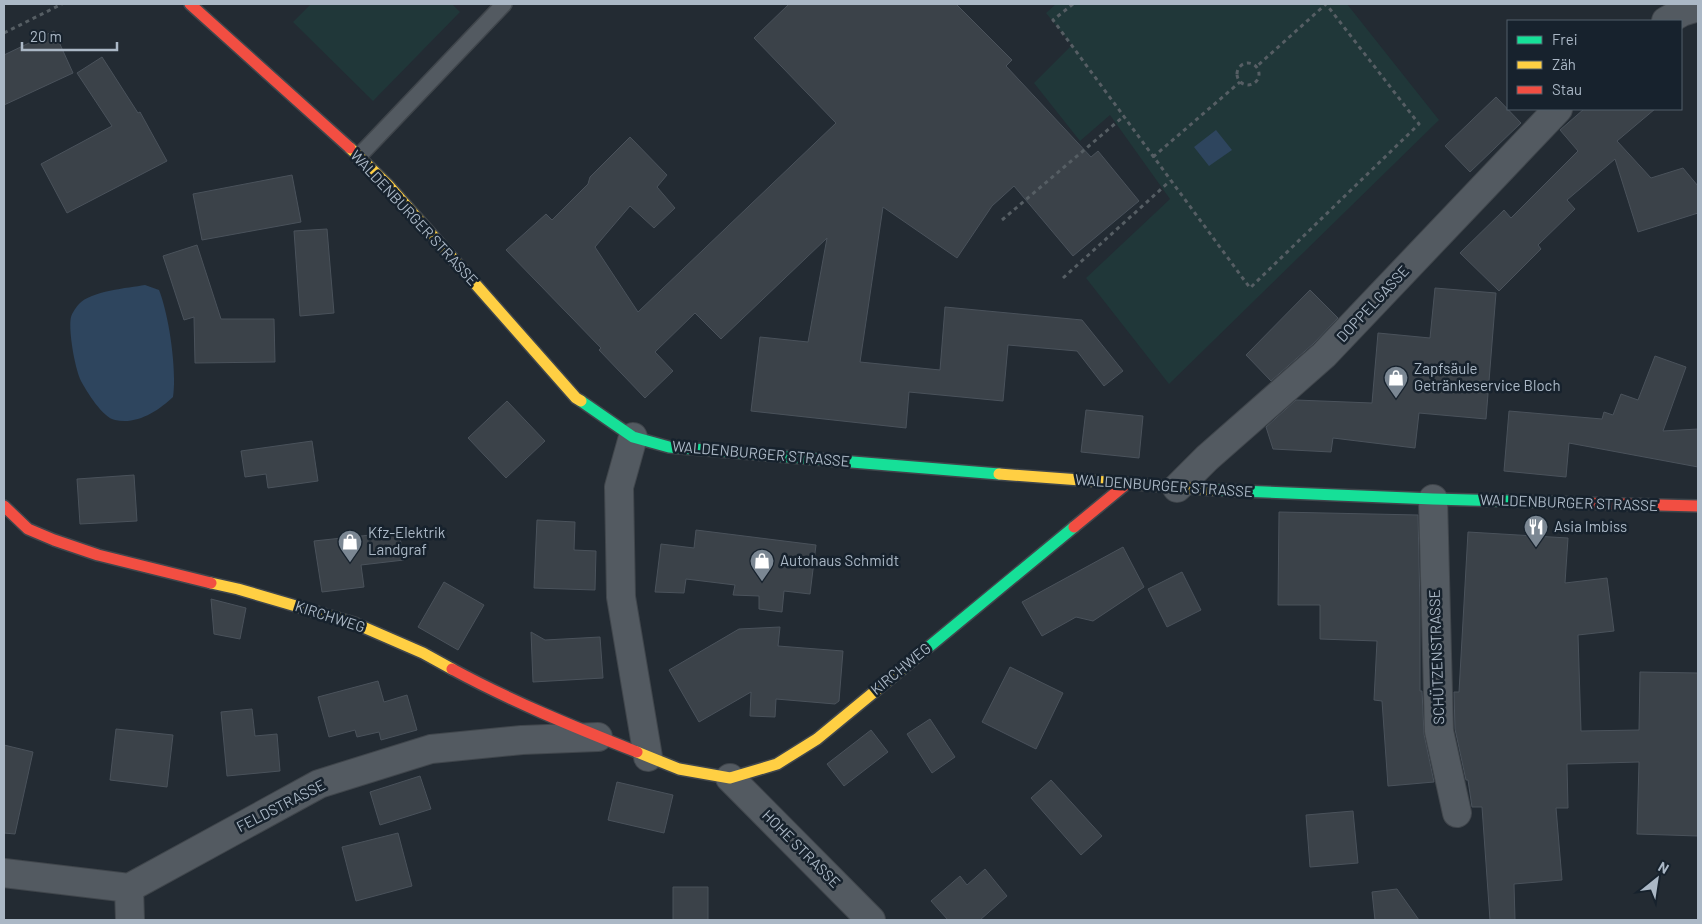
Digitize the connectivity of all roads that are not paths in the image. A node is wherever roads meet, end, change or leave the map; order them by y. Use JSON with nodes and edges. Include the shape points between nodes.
{"nodes":[{"id":1,"x":190,"y":4,"type":"edge"},
{"id":2,"x":504,"y":4,"type":"edge"},
{"id":3,"x":1698,"y":7,"type":"edge"},
{"id":4,"x":1668,"y":20,"type":"edge"},
{"id":5,"x":1557,"y":110,"type":"edge"},
{"id":6,"x":359,"y":156,"type":"junction"},
{"id":7,"x":633,"y":436,"type":"junction"},
{"id":8,"x":1125,"y":485,"type":"junction"},
{"id":9,"x":1177,"y":488,"type":"junction"},
{"id":10,"x":1432,"y":499,"type":"junction"},
{"id":11,"x":4,"y":506,"type":"edge"},
{"id":12,"x":1698,"y":506,"type":"edge"},
{"id":13,"x":598,"y":737,"type":"junction"},
{"id":14,"x":648,"y":757,"type":"junction"},
{"id":15,"x":730,"y":778,"type":"junction"},
{"id":16,"x":1457,"y":813,"type":"dead end"},
{"id":17,"x":4,"y":873,"type":"edge"},
{"id":18,"x":129,"y":888,"type":"junction"},
{"id":19,"x":130,"y":920,"type":"edge"},
{"id":20,"x":871,"y":920,"type":"edge"}],
"edges":[{"from":1,"to":6,"type":"main road","name":"WALDENBURGER STRASSE"},
{"from":2,"to":6,"type":"lane"},
{"from":3,"to":4,"type":"street"},
{"from":5,"to":9,"type":"street","name":"DOPPELGASSE","via":[[1324,355]]},
{"from":6,"to":7,"type":"main road","name":"WALDENBURGER STRASSE","via":[[576,398]]},
{"from":7,"to":8,"type":"main road","name":"WALDENBURGER STRASSE","via":[[669,447]]},
{"from":7,"to":14,"type":"street","via":[[619,487],[621,597]]},
{"from":8,"to":9,"type":"main road","name":"WALDENBURGER STRASSE"},
{"from":8,"to":15,"type":"main road","name":"KIRCHWEG","via":[[817,739],[777,764]]},
{"from":9,"to":10,"type":"main road","name":"WALDENBURGER STRASSE"},
{"from":10,"to":12,"type":"main road","name":"WALDENBURGER STRASSE"},
{"from":10,"to":16,"type":"street","name":"SCHÜTZENSTRASSE","via":[[1439,731]]},
{"from":11,"to":13,"type":"main road","name":"KIRCHWEG","via":[[28,529],[98,555],[238,588],[354,622],[423,653],[485,687]]},
{"from":13,"to":14,"type":"main road","name":"KIRCHWEG"},
{"from":13,"to":18,"type":"street","name":"FELDSTRASSE","via":[[431,749],[319,784]]},
{"from":14,"to":15,"type":"main road","name":"KIRCHWEG","via":[[679,769]]},
{"from":15,"to":20,"type":"street","name":"HOHE STRASSE"},
{"from":17,"to":18,"type":"street"},
{"from":18,"to":19,"type":"street"}]}
